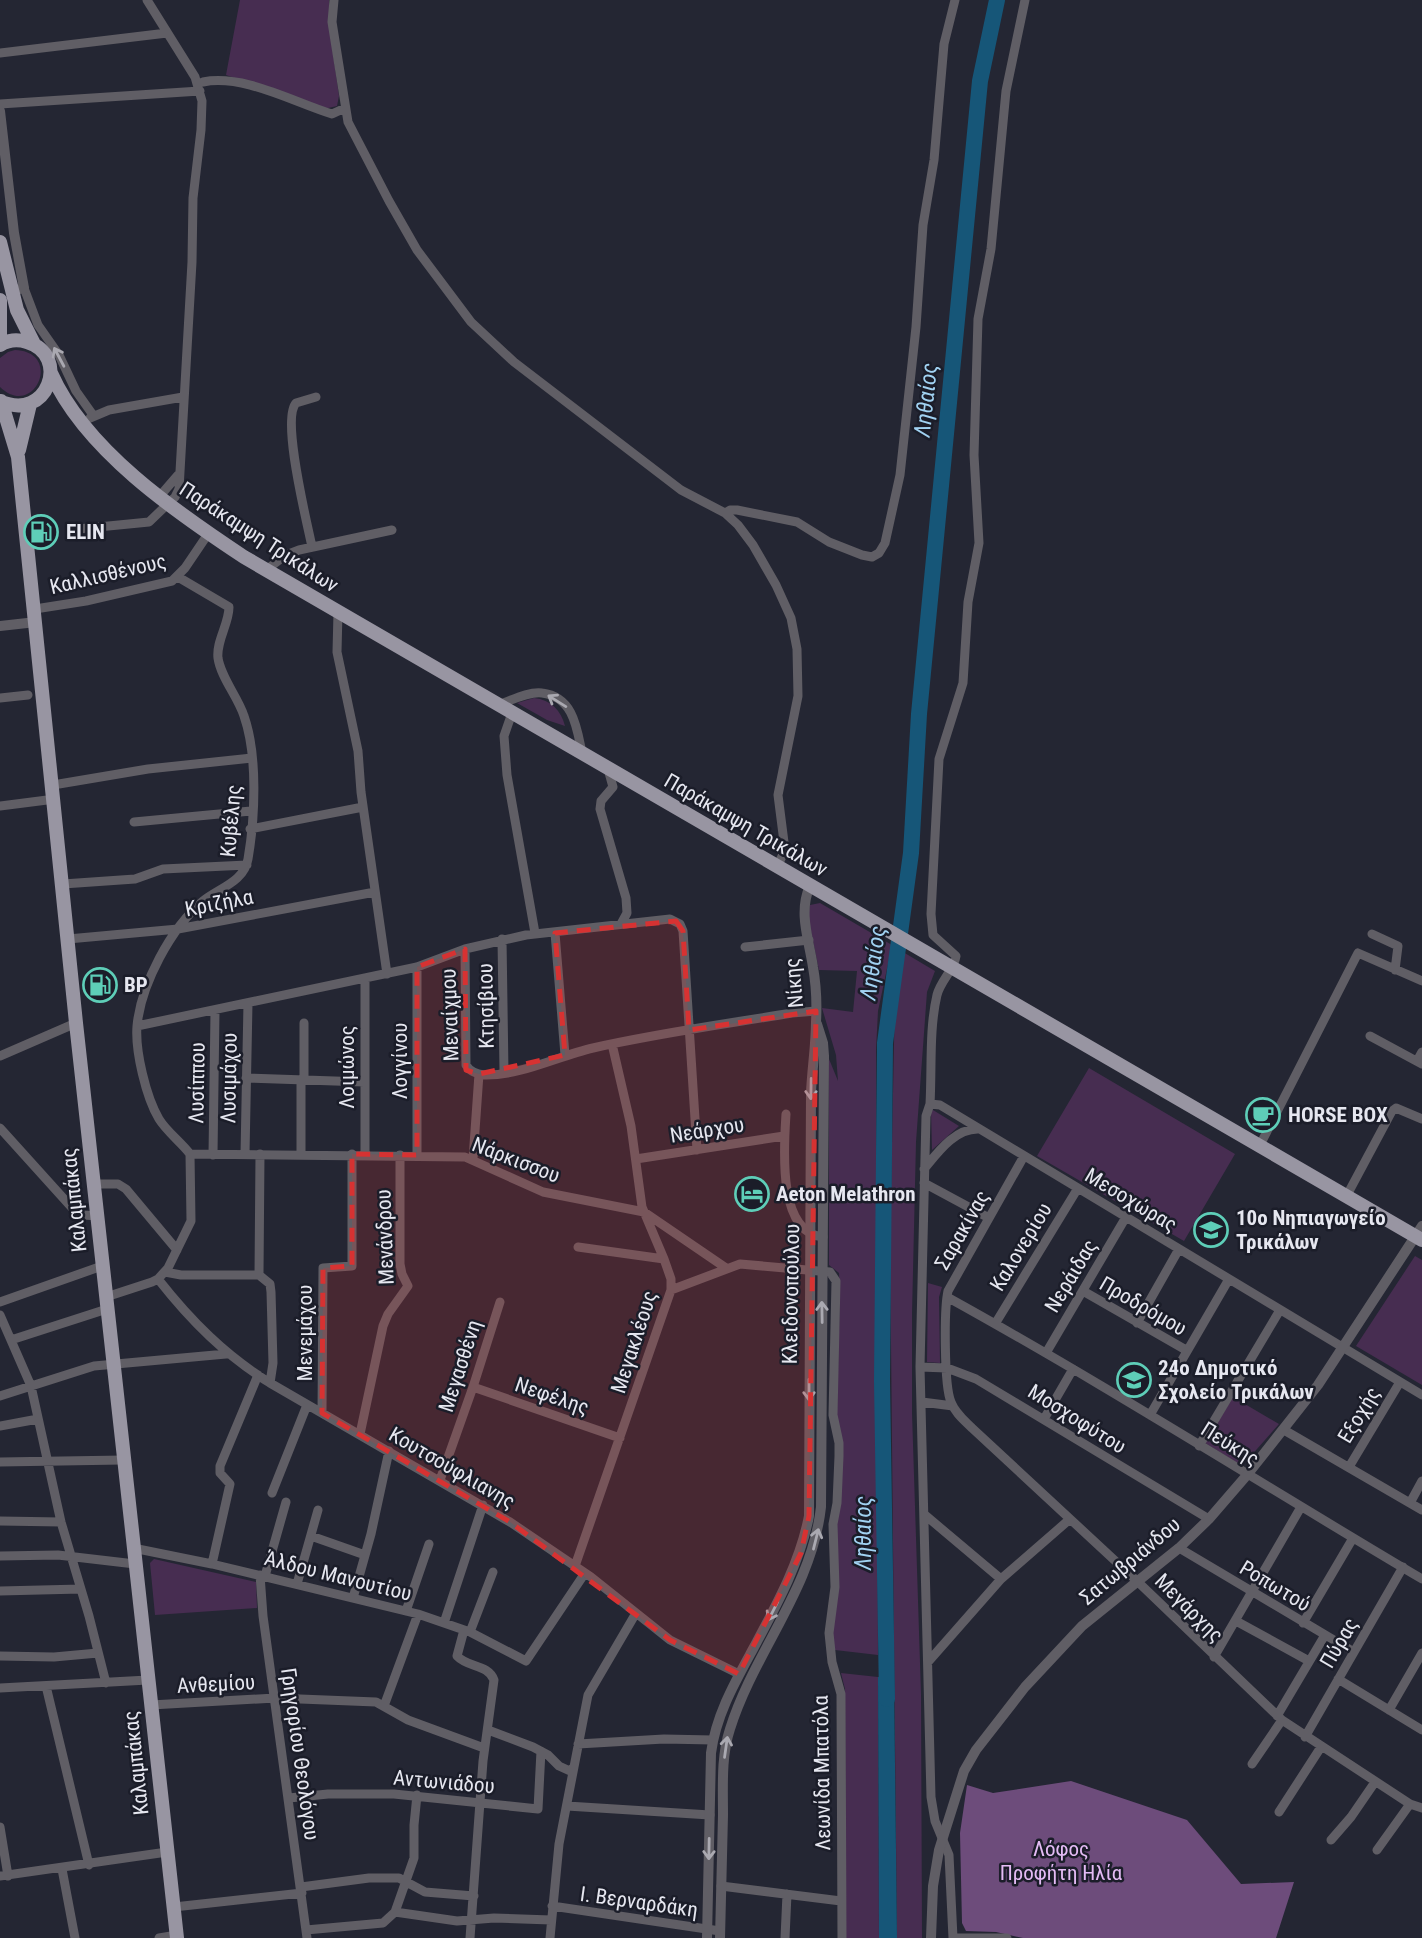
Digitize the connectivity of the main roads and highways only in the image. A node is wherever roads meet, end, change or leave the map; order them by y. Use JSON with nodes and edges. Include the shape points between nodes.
{"nodes":[{"id":1,"x":0,"y":242,"type":"edge"},
{"id":2,"x":12,"y":293,"type":"edge"},
{"id":3,"x":0,"y":337,"type":"edge"},
{"id":4,"x":34,"y":344,"type":"junction"},
{"id":5,"x":0,"y":345,"type":"edge"},
{"id":6,"x":51,"y":373,"type":"junction"},
{"id":7,"x":0,"y":401,"type":"edge"},
{"id":8,"x":33,"y":402,"type":"junction"},
{"id":9,"x":73,"y":414,"type":"junction"},
{"id":10,"x":4,"y":425,"type":"edge"},
{"id":11,"x":18,"y":457,"type":"junction"},
{"id":12,"x":1420,"y":1234,"type":"edge"},
{"id":13,"x":177,"y":1937,"type":"edge"}],
"edges":[{"from":1,"to":2,"type":"main road"},
{"from":2,"to":3,"type":"main road"},
{"from":2,"to":4,"type":"main road","name":"Παράκαμψη Τρικάλων"},
{"from":4,"to":5,"type":"main road","via":[[15,340]]},
{"from":4,"to":6,"type":"main road","name":"Παράκαμψη Τρικάλων","via":[[46,356]]},
{"from":6,"to":8,"type":"main road","name":"Καλαμπάκας","via":[[46,391]]},
{"from":6,"to":9,"type":"main road","name":"Παράκαμψη Τρικάλων"},
{"from":7,"to":8,"type":"main road","name":"Παράκαμψη Τρικάλων","via":[[16,406]]},
{"from":7,"to":10,"type":"main road","name":"Καλαμπάκας"},
{"from":8,"to":9,"type":"main road","name":"Παράκαμψη Τρικάλων","via":[[48,401]]},
{"from":8,"to":11,"type":"main road","name":"Καλαμπάκας"},
{"from":9,"to":12,"type":"main road","name":"Παράκαμψη Τρικάλων","via":[[88,420],[123,465],[164,501],[266,570],[1259,1147]]},
{"from":10,"to":11,"type":"main road","name":"Καλαμπάκας"},
{"from":11,"to":13,"type":"main road","name":"Καλαμπάκας"}]}
